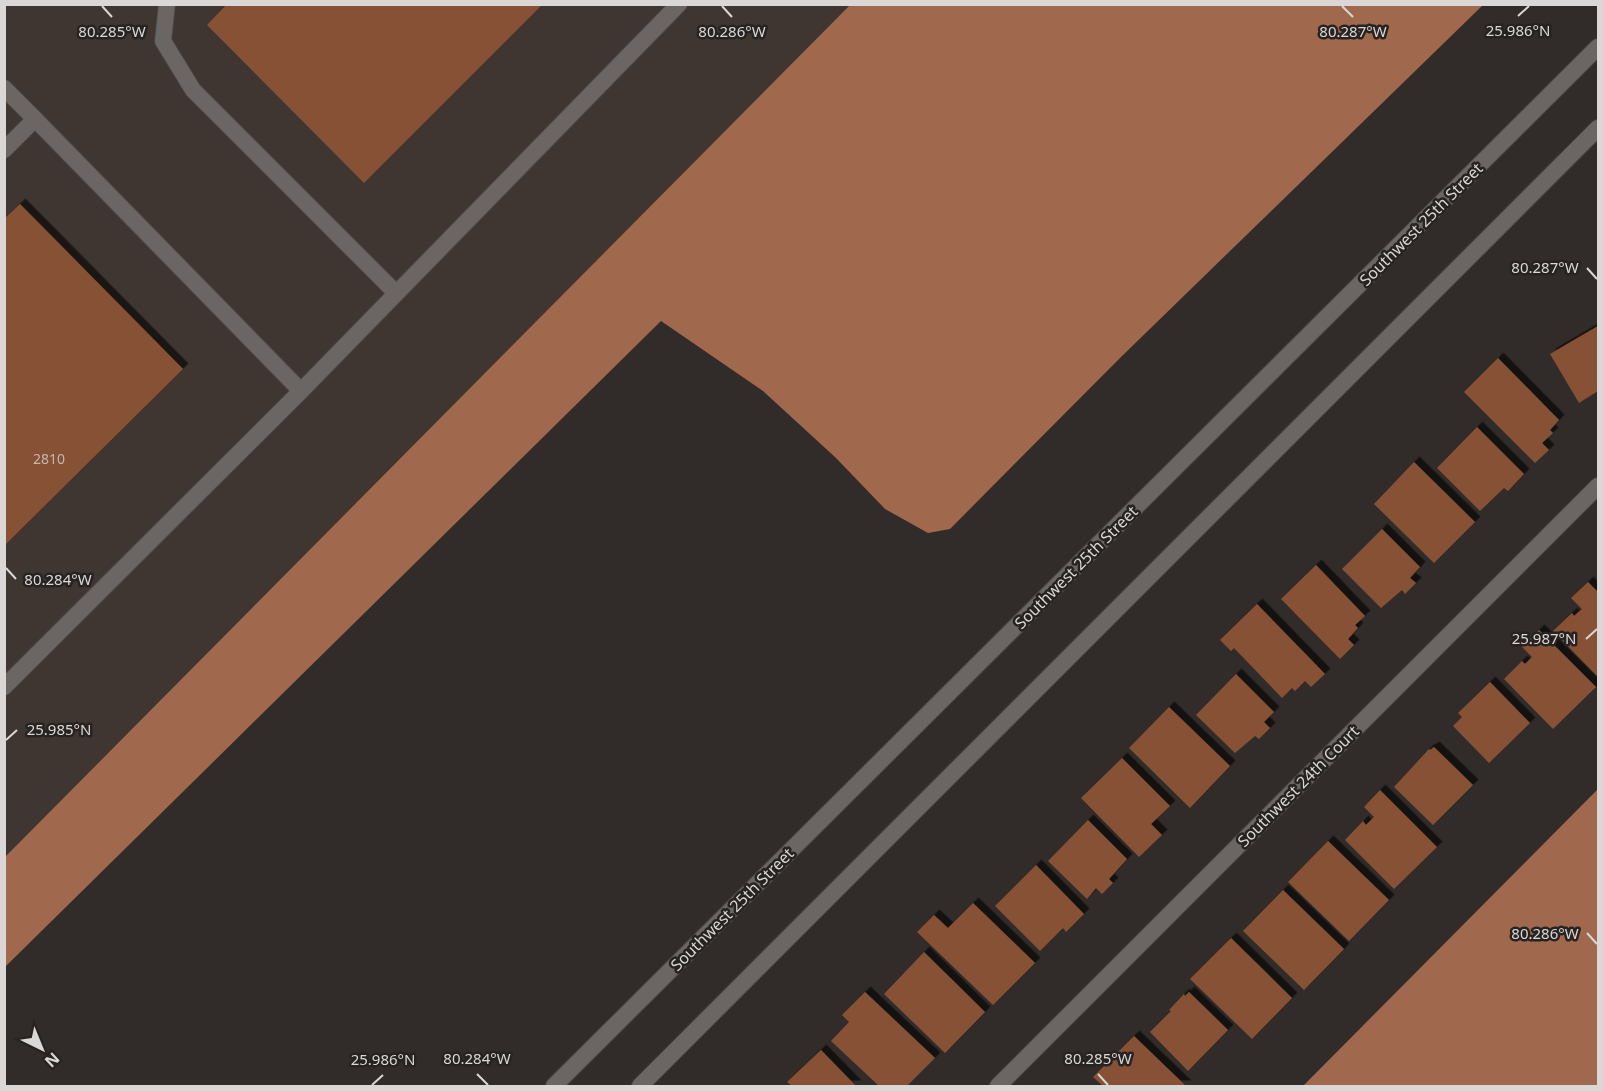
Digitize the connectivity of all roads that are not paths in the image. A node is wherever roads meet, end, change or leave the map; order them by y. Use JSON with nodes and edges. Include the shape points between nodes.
{"nodes":[{"id":1,"x":167,"y":4,"type":"edge"},
{"id":2,"x":679,"y":4,"type":"edge"},
{"id":3,"x":1599,"y":47,"type":"edge"},
{"id":4,"x":4,"y":88,"type":"edge"},
{"id":5,"x":35,"y":119,"type":"junction"},
{"id":6,"x":1599,"y":128,"type":"edge"},
{"id":7,"x":4,"y":150,"type":"edge"},
{"id":8,"x":396,"y":293,"type":"junction"},
{"id":9,"x":301,"y":391,"type":"junction"},
{"id":10,"x":1599,"y":486,"type":"edge"},
{"id":11,"x":4,"y":687,"type":"edge"},
{"id":12,"x":554,"y":1086,"type":"edge"},
{"id":13,"x":640,"y":1086,"type":"edge"},
{"id":14,"x":998,"y":1086,"type":"edge"}],
"edges":[{"from":1,"to":8,"type":"street","via":[[163,41],[193,90]]},
{"from":2,"to":8,"type":"street"},
{"from":3,"to":12,"type":"street","name":"Southwest 25th Street"},
{"from":4,"to":5,"type":"street"},
{"from":5,"to":7,"type":"street"},
{"from":5,"to":9,"type":"street"},
{"from":6,"to":13,"type":"street"},
{"from":8,"to":9,"type":"street"},
{"from":9,"to":11,"type":"street"},
{"from":10,"to":14,"type":"street","name":"Southwest 24th Court"}]}
